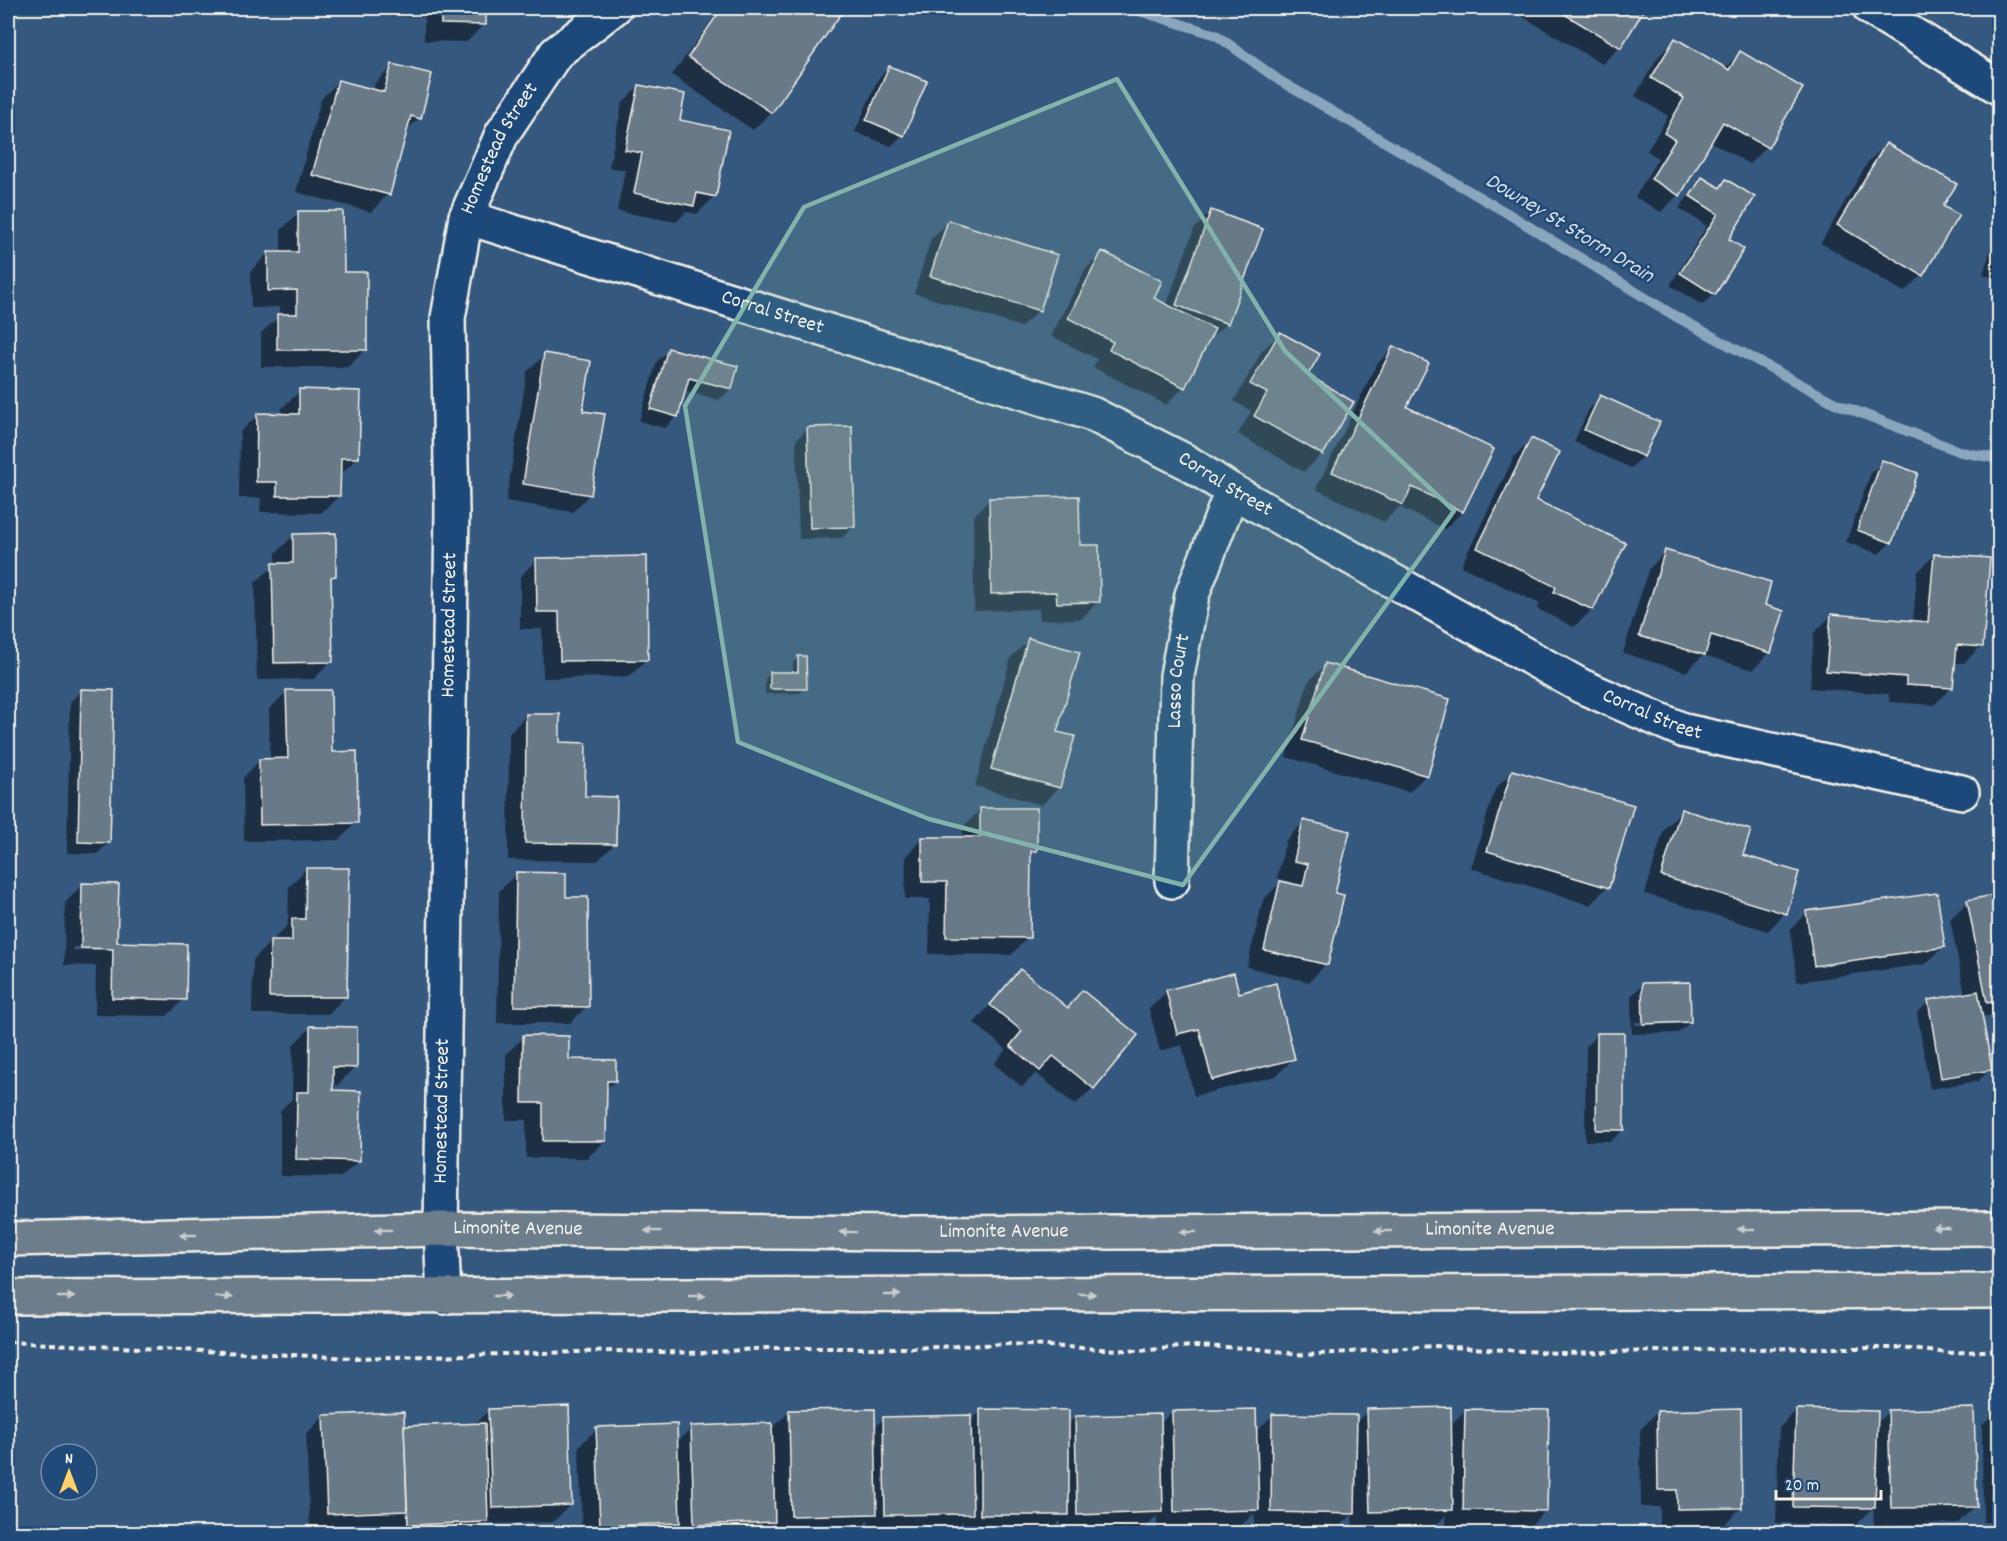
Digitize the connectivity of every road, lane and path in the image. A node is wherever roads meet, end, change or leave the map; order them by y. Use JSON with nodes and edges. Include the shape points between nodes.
{"nodes":[{"id":1,"x":614,"y":8,"type":"edge"},
{"id":2,"x":1870,"y":8,"type":"edge"},
{"id":3,"x":2000,"y":88,"type":"edge"},
{"id":4,"x":466,"y":217,"type":"junction"},
{"id":5,"x":1232,"y":491,"type":"junction"},
{"id":6,"x":1962,"y":792,"type":"dead end"},
{"id":7,"x":1172,"y":881,"type":"dead end"},
{"id":8,"x":2000,"y":1228,"type":"edge"},
{"id":9,"x":441,"y":1229,"type":"junction"},
{"id":10,"x":8,"y":1239,"type":"edge"},
{"id":11,"x":2000,"y":1291,"type":"edge"},
{"id":12,"x":444,"y":1296,"type":"junction"},
{"id":13,"x":8,"y":1297,"type":"edge"},
{"id":14,"x":8,"y":1342,"type":"edge"},
{"id":15,"x":2000,"y":1350,"type":"edge"}],
"edges":[{"from":1,"to":4,"type":"street","name":"Homestead Street","via":[[556,53],[502,134]]},
{"from":2,"to":3,"type":"street"},
{"from":4,"to":5,"type":"street","name":"Corral Street","via":[[1092,414],[1187,462]]},
{"from":4,"to":9,"type":"street","name":"Homestead Street","via":[[448,318],[452,511]]},
{"from":5,"to":6,"type":"street","name":"Corral Street","via":[[1581,686],[1685,731]]},
{"from":5,"to":7,"type":"street","name":"Lasso Court","via":[[1192,595],[1177,676]]},
{"from":8,"to":9,"type":"main road","name":"Limonite Avenue","one_way":true,"via":[[907,1233]]},
{"from":9,"to":10,"type":"main road","name":"Limonite Avenue","one_way":true},
{"from":9,"to":12,"type":"street","name":"Homestead Street"},
{"from":12,"to":11,"type":"main road","one_way":true},
{"from":13,"to":12,"type":"main road","one_way":true},
{"from":14,"to":15,"type":"path","via":[[355,1358],[1009,1344],[1138,1351],[1228,1347],[1306,1355],[1434,1346],[1560,1353],[1804,1348],[1899,1348],[1949,1353]]}]}
